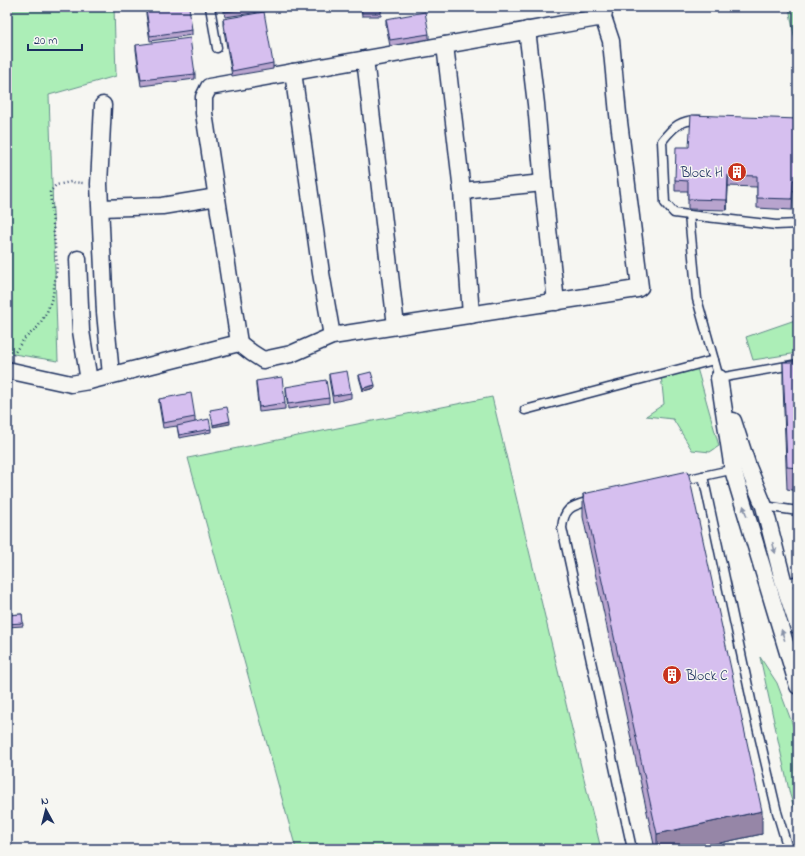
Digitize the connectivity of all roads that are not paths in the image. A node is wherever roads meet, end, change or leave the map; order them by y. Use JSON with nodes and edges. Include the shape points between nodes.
{"nodes":[{"id":1,"x":210,"y":7,"type":"edge"},
{"id":2,"x":604,"y":12,"type":"edge"},
{"id":3,"x":527,"y":30,"type":"junction"},
{"id":4,"x":445,"y":45,"type":"junction"},
{"id":5,"x":218,"y":48,"type":"dead end"},
{"id":6,"x":365,"y":59,"type":"junction"},
{"id":7,"x":293,"y":72,"type":"junction"},
{"id":8,"x":103,"y":105,"type":"dead end"},
{"id":9,"x":705,"y":120,"type":"edge"},
{"id":10,"x":542,"y":183,"type":"junction"},
{"id":11,"x":462,"y":191,"type":"junction"},
{"id":12,"x":217,"y":198,"type":"junction"},
{"id":13,"x":101,"y":208,"type":"junction"},
{"id":14,"x":689,"y":215,"type":"junction"},
{"id":15,"x":798,"y":224,"type":"edge"},
{"id":16,"x":78,"y":259,"type":"dead end"},
{"id":17,"x":556,"y":302,"type":"junction"},
{"id":18,"x":471,"y":315,"type":"junction"},
{"id":19,"x":396,"y":326,"type":"junction"},
{"id":20,"x":332,"y":336,"type":"junction"},
{"id":21,"x":240,"y":343,"type":"junction"},
{"id":22,"x":714,"y":360,"type":"junction"},
{"id":23,"x":9,"y":363,"type":"edge"},
{"id":24,"x":798,"y":364,"type":"edge"},
{"id":25,"x":111,"y":375,"type":"junction"},
{"id":26,"x":720,"y":378,"type":"junction"},
{"id":27,"x":89,"y":381,"type":"junction"},
{"id":28,"x":525,"y":410,"type":"dead end"},
{"id":29,"x":740,"y":468,"type":"junction"},
{"id":30,"x":703,"y":476,"type":"junction"},
{"id":31,"x":671,"y":482,"type":"edge"},
{"id":32,"x":602,"y":498,"type":"edge"},
{"id":33,"x":764,"y":506,"type":"junction"},
{"id":34,"x":798,"y":511,"type":"edge"},
{"id":35,"x":791,"y":582,"type":"edge"},
{"id":36,"x":798,"y":626,"type":"edge"},
{"id":37,"x":798,"y":686,"type":"edge"},
{"id":38,"x":632,"y":849,"type":"edge"},
{"id":39,"x":788,"y":849,"type":"edge"}],
"edges":[{"from":1,"to":5,"type":"lane"},
{"from":2,"to":3,"type":"street","via":[[593,20]]},
{"from":2,"to":17,"type":"street","via":[[611,41],[640,287]]},
{"from":3,"to":4,"type":"street"},
{"from":3,"to":10,"type":"street"},
{"from":4,"to":6,"type":"street"},
{"from":4,"to":11,"type":"street"},
{"from":6,"to":7,"type":"street"},
{"from":6,"to":19,"type":"street"},
{"from":7,"to":12,"type":"street","via":[[209,87],[204,97],[204,113]]},
{"from":7,"to":20,"type":"street"},
{"from":8,"to":13,"type":"street","via":[[99,184]]},
{"from":9,"to":14,"type":"lane","via":[[689,119],[672,129],[662,141],[665,203],[674,213]]},
{"from":10,"to":11,"type":"street"},
{"from":10,"to":17,"type":"street"},
{"from":11,"to":18,"type":"street"},
{"from":12,"to":13,"type":"street","via":[[162,206]]},
{"from":12,"to":21,"type":"street"},
{"from":13,"to":25,"type":"street","via":[[105,312]]},
{"from":14,"to":15,"type":"lane","via":[[776,225]]},
{"from":14,"to":22,"type":"lane","via":[[697,299]]},
{"from":16,"to":27,"type":"street","via":[[82,331]]},
{"from":17,"to":18,"type":"street"},
{"from":18,"to":19,"type":"street"},
{"from":19,"to":20,"type":"street"},
{"from":20,"to":21,"type":"street","via":[[291,354],[263,360]]},
{"from":21,"to":25,"type":"street"},
{"from":22,"to":26,"type":"lane"},
{"from":22,"to":28,"type":"lane"},
{"from":23,"to":27,"type":"street","via":[[71,384]]},
{"from":24,"to":26,"type":"lane"},
{"from":25,"to":27,"type":"street"},
{"from":26,"to":29,"type":"street"},
{"from":29,"to":30,"type":"lane"},
{"from":29,"to":33,"type":"street"},
{"from":37,"to":29,"type":"street","one_way":true},
{"from":30,"to":31,"type":"lane"},
{"from":30,"to":39,"type":"lane","via":[[754,714]]},
{"from":32,"to":38,"type":"lane","via":[[574,506],[564,516],[562,528]]},
{"from":33,"to":34,"type":"lane"},
{"from":33,"to":35,"type":"street","one_way":true},
{"from":35,"to":36,"type":"street"}]}
